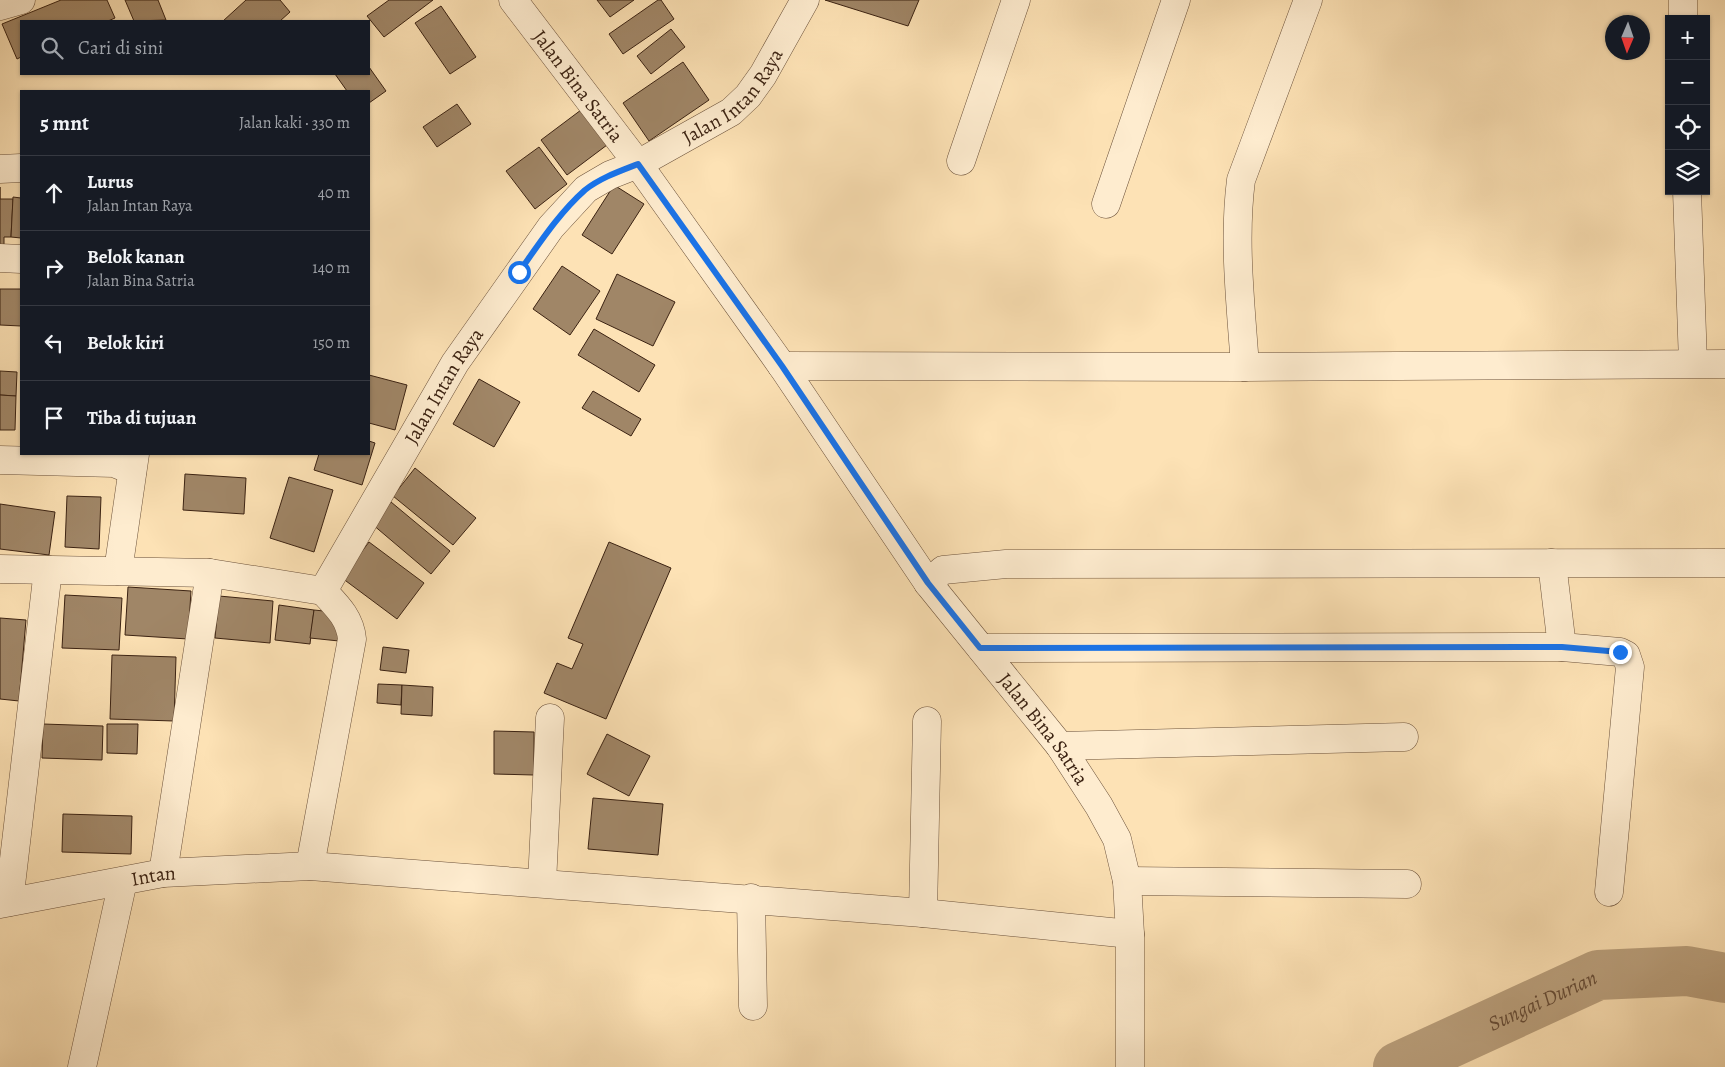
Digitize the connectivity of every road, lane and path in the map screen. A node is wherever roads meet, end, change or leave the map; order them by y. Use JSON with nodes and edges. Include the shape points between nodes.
{"nodes":[{"id":1,"x":21,"y":0,"type":"edge"},
{"id":2,"x":513,"y":0,"type":"edge"},
{"id":3,"x":805,"y":0,"type":"edge"},
{"id":4,"x":1016,"y":0,"type":"edge"},
{"id":5,"x":1176,"y":0,"type":"edge"},
{"id":6,"x":1308,"y":0,"type":"edge"},
{"id":7,"x":1683,"y":0,"type":"edge"},
{"id":8,"x":0,"y":6,"type":"edge"},
{"id":9,"x":1683,"y":15,"type":"edge"},
{"id":10,"x":961,"y":161,"type":"dead end"},
{"id":11,"x":638,"y":164,"type":"junction"},
{"id":12,"x":20,"y":168,"type":"edge"},
{"id":13,"x":0,"y":169,"type":"edge"},
{"id":14,"x":1688,"y":195,"type":"edge"},
{"id":15,"x":1106,"y":204,"type":"dead end"},
{"id":16,"x":0,"y":258,"type":"edge"},
{"id":17,"x":20,"y":259,"type":"edge"},
{"id":18,"x":1693,"y":363,"type":"junction"},
{"id":19,"x":1725,"y":364,"type":"edge"},
{"id":20,"x":782,"y":366,"type":"junction"},
{"id":21,"x":1245,"y":367,"type":"junction"},
{"id":22,"x":0,"y":460,"type":"edge"},
{"id":23,"x":134,"y":463,"type":"edge"},
{"id":24,"x":1552,"y":563,"type":"junction"},
{"id":25,"x":1725,"y":563,"type":"edge"},
{"id":26,"x":0,"y":569,"type":"edge"},
{"id":27,"x":48,"y":570,"type":"junction"},
{"id":28,"x":118,"y":571,"type":"junction"},
{"id":29,"x":210,"y":574,"type":"junction"},
{"id":30,"x":928,"y":583,"type":"junction"},
{"id":31,"x":322,"y":591,"type":"junction"},
{"id":32,"x":1562,"y":647,"type":"junction"},
{"id":33,"x":980,"y":648,"type":"junction"},
{"id":34,"x":550,"y":718,"type":"dead end"},
{"id":35,"x":927,"y":721,"type":"dead end"},
{"id":36,"x":1404,"y":736,"type":"dead end"},
{"id":37,"x":1060,"y":746,"type":"junction"},
{"id":38,"x":310,"y":866,"type":"junction"},
{"id":39,"x":163,"y":873,"type":"junction"},
{"id":40,"x":123,"y":880,"type":"junction"},
{"id":41,"x":1127,"y":881,"type":"junction"},
{"id":42,"x":542,"y":883,"type":"junction"},
{"id":43,"x":1407,"y":884,"type":"dead end"},
{"id":44,"x":1610,"y":892,"type":"dead end"},
{"id":45,"x":751,"y":898,"type":"junction"},
{"id":46,"x":5,"y":903,"type":"edge"},
{"id":47,"x":923,"y":913,"type":"junction"},
{"id":48,"x":1130,"y":934,"type":"junction"},
{"id":49,"x":753,"y":1006,"type":"dead end"},
{"id":50,"x":82,"y":1067,"type":"edge"},
{"id":51,"x":1130,"y":1067,"type":"edge"}],
"edges":[{"from":1,"to":8,"type":"street"},
{"from":2,"to":11,"type":"street","name":"Jalan Bina Satria"},
{"from":3,"to":11,"type":"street","name":"Jalan Intan Raya","via":[[748,96],[731,112]]},
{"from":4,"to":10,"type":"street"},
{"from":5,"to":15,"type":"street"},
{"from":6,"to":21,"type":"street","via":[[1241,180],[1237,209]]},
{"from":7,"to":9,"type":"street"},
{"from":11,"to":20,"type":"street","name":"Jalan Bina Satria"},
{"from":11,"to":31,"type":"street","name":"Jalan Intan Raya","via":[[610,175],[586,190],[546,235],[455,363]]},
{"from":12,"to":13,"type":"street"},
{"from":14,"to":18,"type":"street"},
{"from":16,"to":17,"type":"street"},
{"from":18,"to":19,"type":"street"},
{"from":18,"to":21,"type":"street"},
{"from":20,"to":21,"type":"street"},
{"from":20,"to":30,"type":"street","name":"Jalan Bina Satria"},
{"from":22,"to":23,"type":"street","via":[[114,463],[129,468]]},
{"from":23,"to":28,"type":"street"},
{"from":24,"to":25,"type":"street"},
{"from":24,"to":30,"type":"street","via":[[1006,564],[943,570]]},
{"from":24,"to":32,"type":"street"},
{"from":26,"to":27,"type":"street"},
{"from":27,"to":28,"type":"street"},
{"from":27,"to":46,"type":"street"},
{"from":28,"to":29,"type":"street"},
{"from":29,"to":31,"type":"street"},
{"from":29,"to":39,"type":"street"},
{"from":30,"to":33,"type":"street","name":"Jalan Bina Satria"},
{"from":31,"to":38,"type":"street","via":[[344,614],[351,627],[352,639]]},
{"from":32,"to":33,"type":"street"},
{"from":32,"to":44,"type":"street","via":[[1620,652],[1629,660]]},
{"from":33,"to":37,"type":"street","name":"Jalan Bina Satria"},
{"from":34,"to":42,"type":"street"},
{"from":35,"to":47,"type":"street"},
{"from":36,"to":37,"type":"street"},
{"from":37,"to":41,"type":"street","name":"Jalan Bina Satria","via":[[1116,839]]},
{"from":38,"to":39,"type":"street","name":"Intan"},
{"from":38,"to":42,"type":"street","name":"Intan"},
{"from":39,"to":40,"type":"street","name":"Intan"},
{"from":40,"to":46,"type":"street","name":"Intan"},
{"from":40,"to":50,"type":"street"},
{"from":41,"to":43,"type":"street"},
{"from":41,"to":48,"type":"street","name":"Jalan Bina Satria"},
{"from":42,"to":45,"type":"street","name":"Intan"},
{"from":45,"to":47,"type":"street","name":"Intan"},
{"from":45,"to":49,"type":"street"},
{"from":47,"to":48,"type":"street","name":"Intan"},
{"from":48,"to":51,"type":"street","name":"Jalan Bina Satria"}]}
